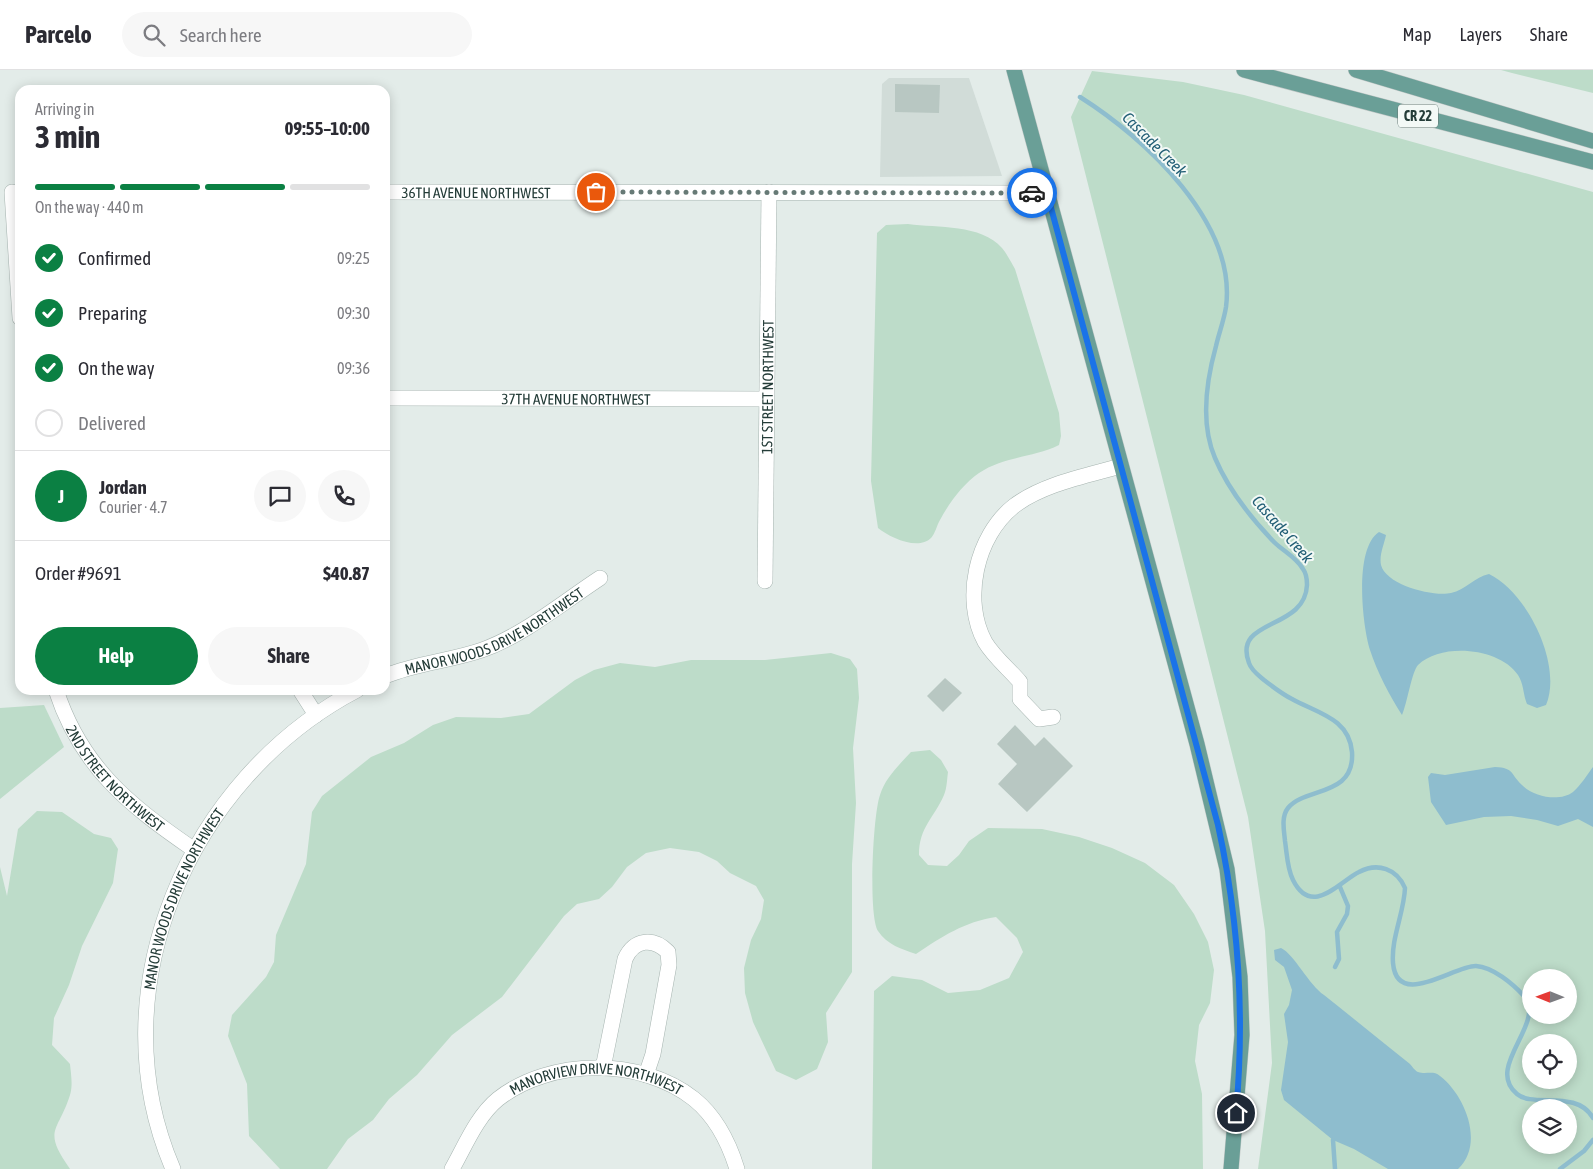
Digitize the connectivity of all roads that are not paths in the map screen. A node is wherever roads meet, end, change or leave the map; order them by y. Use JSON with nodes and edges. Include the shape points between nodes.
{"nodes":[{"id":1,"x":1014,"y":70,"type":"edge"},
{"id":2,"x":1244,"y":70,"type":"edge"},
{"id":3,"x":1356,"y":70,"type":"edge"},
{"id":4,"x":1593,"y":141,"type":"edge"},
{"id":5,"x":1593,"y":162,"type":"edge"},
{"id":6,"x":11,"y":192,"type":"edge"},
{"id":7,"x":390,"y":192,"type":"edge"},
{"id":8,"x":769,"y":192,"type":"junction"},
{"id":9,"x":1047,"y":193,"type":"junction"},
{"id":10,"x":15,"y":248,"type":"edge"},
{"id":11,"x":390,"y":398,"type":"edge"},
{"id":12,"x":766,"y":399,"type":"junction"},
{"id":13,"x":1121,"y":466,"type":"junction"},
{"id":14,"x":600,"y":578,"type":"dead end"},
{"id":15,"x":765,"y":581,"type":"dead end"},
{"id":16,"x":390,"y":674,"type":"edge"},
{"id":17,"x":58,"y":695,"type":"edge"},
{"id":18,"x":303,"y":695,"type":"edge"},
{"id":19,"x":349,"y":695,"type":"edge"},
{"id":20,"x":316,"y":715,"type":"junction"},
{"id":21,"x":1052,"y":717,"type":"dead end"},
{"id":22,"x":193,"y":849,"type":"junction"},
{"id":23,"x":603,"y":1068,"type":"junction"},
{"id":24,"x":646,"y":1075,"type":"junction"},
{"id":25,"x":173,"y":1169,"type":"edge"},
{"id":26,"x":452,"y":1169,"type":"edge"},
{"id":27,"x":737,"y":1169,"type":"edge"},
{"id":28,"x":1231,"y":1169,"type":"edge"}],
"edges":[{"from":1,"to":9,"type":"main road"},
{"from":2,"to":5,"type":"main road","number":"CR 22"},
{"from":3,"to":4,"type":"main road","number":"CR 22"},
{"from":6,"to":10,"type":"street"},
{"from":7,"to":8,"type":"street","name":"36TH AVENUE NORTHWEST"},
{"from":8,"to":9,"type":"street","name":"36TH AVENUE NORTHWEST"},
{"from":8,"to":12,"type":"street","name":"1ST STREET NORTHWEST"},
{"from":9,"to":13,"type":"main road"},
{"from":11,"to":12,"type":"street","name":"37TH AVENUE NORTHWEST"},
{"from":12,"to":15,"type":"street","name":"1ST STREET NORTHWEST"},
{"from":13,"to":21,"type":"street","via":[[1026,499],[1004,516],[981,554],[975,582],[977,618],[989,647],[1020,682],[1020,699],[1039,719]]},
{"from":13,"to":28,"type":"main road","via":[[1197,744],[1227,869],[1240,977],[1242,1026]]},
{"from":14,"to":16,"type":"street","name":"MANOR WOODS DRIVE NORTHWEST","via":[[524,629],[491,646],[409,666]]},
{"from":17,"to":22,"type":"street","name":"2ND STREET NORTHWEST","via":[[76,736],[111,786],[151,820]]},
{"from":18,"to":20,"type":"street"},
{"from":19,"to":20,"type":"street","name":"MANOR WOODS DRIVE NORTHWEST"},
{"from":20,"to":22,"type":"street","name":"MANOR WOODS DRIVE NORTHWEST","via":[[282,741],[234,790]]},
{"from":22,"to":25,"type":"street","name":"MANOR WOODS DRIVE NORTHWEST","via":[[174,891],[155,949],[146,1028],[153,1102]]},
{"from":23,"to":24,"type":"street","name":"MANORVIEW DRIVE NORTHWEST"},
{"from":23,"to":24,"type":"street","via":[[625,959],[630,948],[652,942],[668,952],[669,965],[653,1054]]},
{"from":23,"to":26,"type":"street","name":"MANORVIEW DRIVE NORTHWEST","via":[[570,1070],[547,1076],[520,1085],[497,1100],[479,1122]]},
{"from":24,"to":27,"type":"street","name":"MANORVIEW DRIVE NORTHWEST","via":[[674,1086],[694,1099],[721,1132]]}]}
